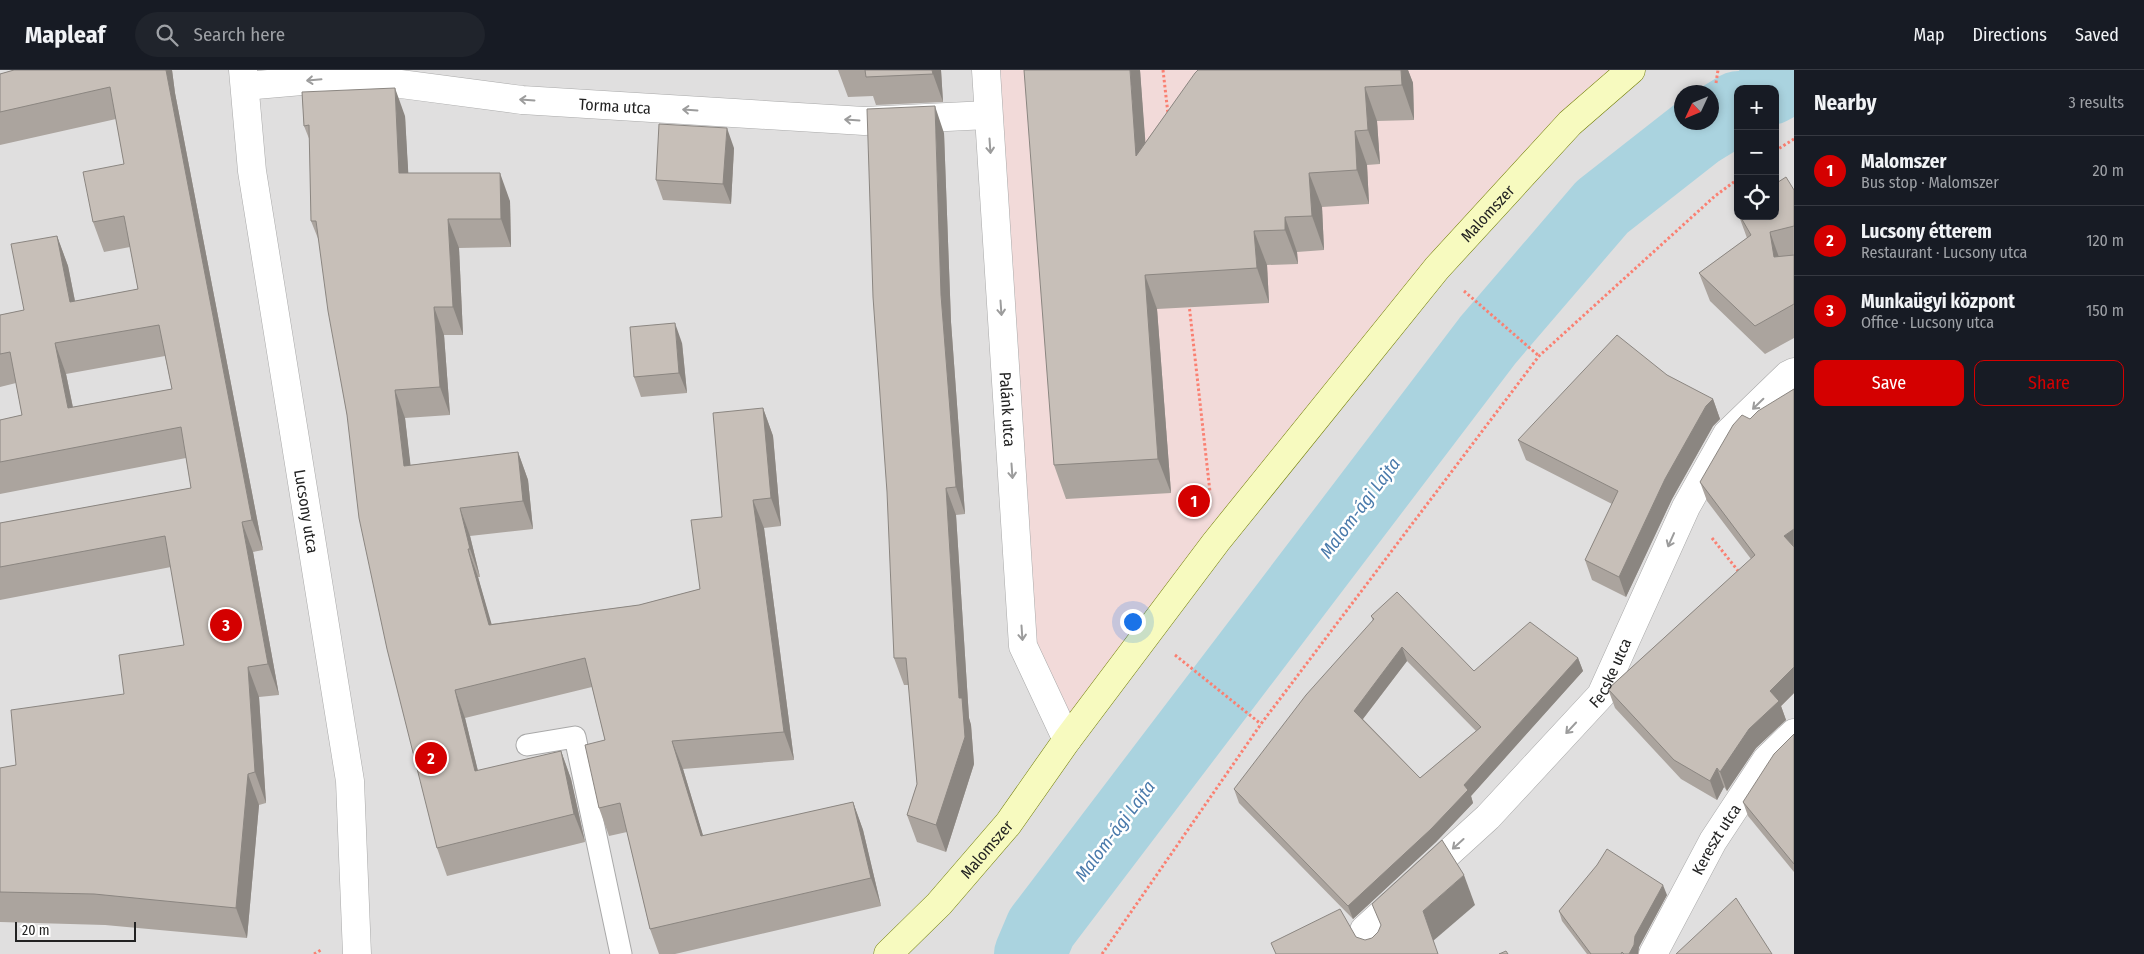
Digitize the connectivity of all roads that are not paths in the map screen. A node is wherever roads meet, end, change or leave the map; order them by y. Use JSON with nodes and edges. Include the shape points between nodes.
{"nodes":[{"id":1,"x":1631,"y":70,"type":"edge"},
{"id":2,"x":986,"y":75,"type":"edge"},
{"id":3,"x":244,"y":78,"type":"edge"},
{"id":4,"x":988,"y":115,"type":"junction"},
{"id":5,"x":1794,"y":372,"type":"edge"},
{"id":6,"x":1794,"y":733,"type":"edge"},
{"id":7,"x":1067,"y":740,"type":"junction"},
{"id":8,"x":527,"y":744,"type":"dead end"},
{"id":9,"x":1370,"y":942,"type":"edge"},
{"id":10,"x":357,"y":954,"type":"edge"},
{"id":11,"x":620,"y":954,"type":"edge"},
{"id":12,"x":888,"y":954,"type":"edge"},
{"id":13,"x":1653,"y":954,"type":"edge"}],
"edges":[{"from":1,"to":7,"type":"street","name":"Malomszer","via":[[1570,123],[1437,268],[1216,542]]},
{"from":2,"to":4,"type":"street","name":"Palánk utca"},
{"from":4,"to":3,"type":"street","name":"Torma utca","one_way":true,"via":[[864,121],[522,100],[348,77]]},
{"from":3,"to":10,"type":"street","name":"Lucsony utca","via":[[252,171],[350,781]]},
{"from":4,"to":7,"type":"street","name":"Palánk utca","one_way":true,"via":[[1023,646]]},
{"from":5,"to":9,"type":"street","name":"Fecske utca","one_way":true,"via":[[1727,434],[1686,507],[1601,695]]},
{"from":6,"to":13,"type":"street","name":"Kereszt utca","via":[[1767,759],[1713,841]]},
{"from":7,"to":12,"type":"street","name":"Malomszer","via":[[1008,824],[939,904]]},
{"from":8,"to":11,"type":"lane","via":[[576,737]]}]}
